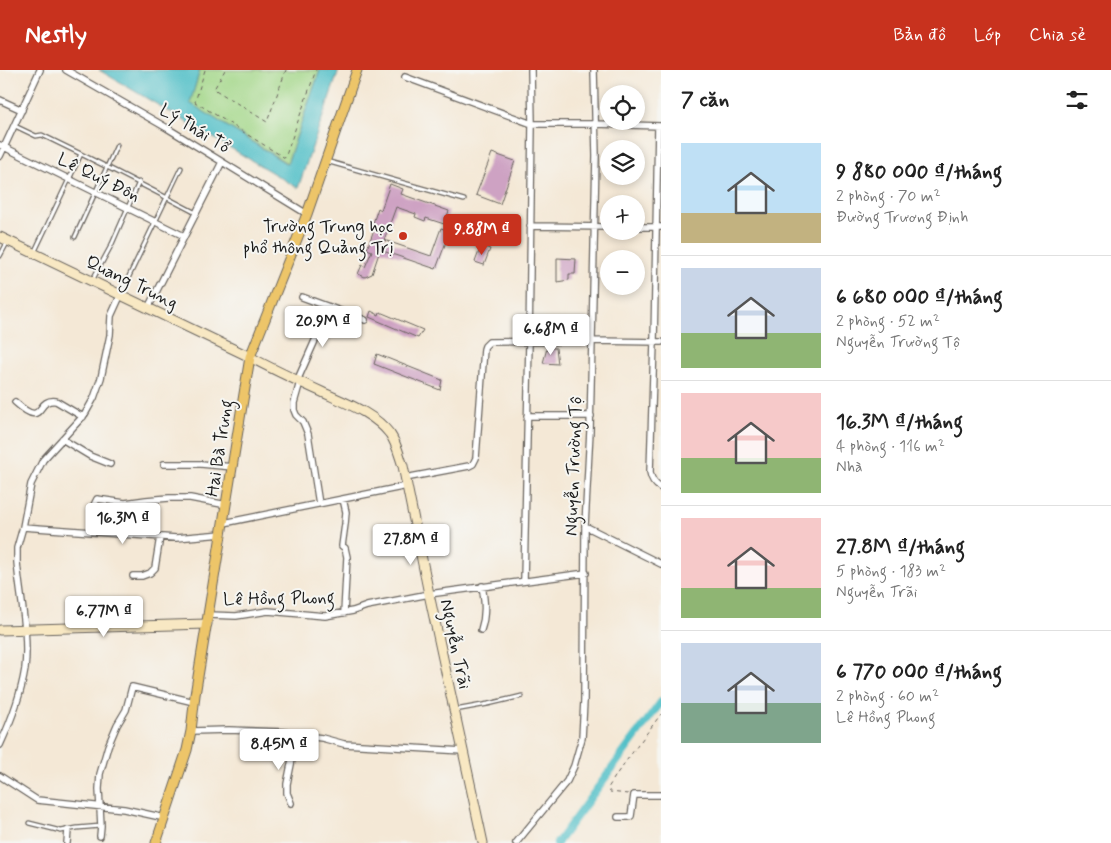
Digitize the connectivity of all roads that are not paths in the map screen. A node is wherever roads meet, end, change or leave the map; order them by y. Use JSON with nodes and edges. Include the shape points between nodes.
{"nodes":[{"id":1,"x":40,"y":70,"type":"edge"},
{"id":2,"x":66,"y":70,"type":"edge"},
{"id":3,"x":357,"y":70,"type":"edge"},
{"id":4,"x":531,"y":70,"type":"edge"},
{"id":5,"x":594,"y":70,"type":"edge"},
{"id":6,"x":405,"y":77,"type":"dead end"},
{"id":7,"x":0,"y":100,"type":"edge"},
{"id":8,"x":22,"y":110,"type":"junction"},
{"id":9,"x":532,"y":124,"type":"junction"},
{"id":10,"x":595,"y":124,"type":"junction"},
{"id":11,"x":14,"y":125,"type":"junction"},
{"id":12,"x":659,"y":126,"type":"edge"},
{"id":13,"x":118,"y":145,"type":"dead end"},
{"id":14,"x":2,"y":146,"type":"edge"},
{"id":15,"x":81,"y":154,"type":"junction"},
{"id":16,"x":0,"y":156,"type":"edge"},
{"id":17,"x":325,"y":161,"type":"junction"},
{"id":18,"x":222,"y":162,"type":"junction"},
{"id":19,"x":108,"y":167,"type":"junction"},
{"id":20,"x":181,"y":168,"type":"dead end"},
{"id":21,"x":69,"y":179,"type":"junction"},
{"id":22,"x":138,"y":182,"type":"junction"},
{"id":23,"x":96,"y":193,"type":"junction"},
{"id":24,"x":166,"y":197,"type":"junction"},
{"id":25,"x":464,"y":200,"type":"dead end"},
{"id":26,"x":127,"y":208,"type":"junction"},
{"id":27,"x":196,"y":213,"type":"junction"},
{"id":28,"x":307,"y":214,"type":"junction"},
{"id":29,"x":155,"y":222,"type":"junction"},
{"id":30,"x":530,"y":226,"type":"junction"},
{"id":31,"x":594,"y":226,"type":"junction"},
{"id":32,"x":600,"y":226,"type":"edge"},
{"id":33,"x":645,"y":227,"type":"edge"},
{"id":34,"x":659,"y":227,"type":"edge"},
{"id":35,"x":184,"y":236,"type":"junction"},
{"id":36,"x":75,"y":237,"type":"dead end"},
{"id":37,"x":4,"y":239,"type":"edge"},
{"id":38,"x":34,"y":253,"type":"junction"},
{"id":39,"x":0,"y":256,"type":"edge"},
{"id":40,"x":93,"y":281,"type":"junction"},
{"id":41,"x":121,"y":294,"type":"junction"},
{"id":42,"x":302,"y":297,"type":"dead end"},
{"id":43,"x":330,"y":307,"type":"junction"},
{"id":44,"x":148,"y":308,"type":"junction"},
{"id":45,"x":365,"y":320,"type":"dead end"},
{"id":46,"x":592,"y":341,"type":"junction"},
{"id":47,"x":529,"y":342,"type":"junction"},
{"id":48,"x":658,"y":342,"type":"edge"},
{"id":49,"x":250,"y":356,"type":"junction"},
{"id":50,"x":299,"y":381,"type":"junction"},
{"id":51,"x":16,"y":402,"type":"dead end"},
{"id":52,"x":527,"y":416,"type":"junction"},
{"id":53,"x":591,"y":416,"type":"junction"},
{"id":54,"x":83,"y":417,"type":"junction"},
{"id":55,"x":62,"y":439,"type":"junction"},
{"id":56,"x":110,"y":464,"type":"dead end"},
{"id":57,"x":164,"y":464,"type":"dead end"},
{"id":58,"x":233,"y":467,"type":"junction"},
{"id":59,"x":406,"y":482,"type":"junction"},
{"id":60,"x":661,"y":488,"type":"edge"},
{"id":61,"x":343,"y":499,"type":"junction"},
{"id":62,"x":227,"y":504,"type":"junction"},
{"id":63,"x":319,"y":504,"type":"junction"},
{"id":64,"x":224,"y":523,"type":"junction"},
{"id":65,"x":585,"y":526,"type":"junction"},
{"id":66,"x":23,"y":527,"type":"junction"},
{"id":67,"x":91,"y":532,"type":"junction"},
{"id":68,"x":222,"y":534,"type":"junction"},
{"id":69,"x":160,"y":537,"type":"junction"},
{"id":70,"x":661,"y":564,"type":"edge"},
{"id":71,"x":586,"y":572,"type":"junction"},
{"id":72,"x":133,"y":576,"type":"dead end"},
{"id":73,"x":524,"y":581,"type":"junction"},
{"id":74,"x":482,"y":586,"type":"junction"},
{"id":75,"x":429,"y":594,"type":"junction"},
{"id":76,"x":344,"y":613,"type":"junction"},
{"id":77,"x":208,"y":619,"type":"junction"},
{"id":78,"x":24,"y":628,"type":"junction"},
{"id":79,"x":0,"y":630,"type":"edge"},
{"id":80,"x":481,"y":630,"type":"dead end"},
{"id":81,"x":522,"y":696,"type":"dead end"},
{"id":82,"x":194,"y":702,"type":"junction"},
{"id":83,"x":454,"y":710,"type":"junction"},
{"id":84,"x":191,"y":731,"type":"junction"},
{"id":85,"x":296,"y":735,"type":"junction"},
{"id":86,"x":0,"y":746,"type":"edge"},
{"id":87,"x":463,"y":751,"type":"junction"},
{"id":88,"x":0,"y":776,"type":"edge"},
{"id":89,"x":661,"y":795,"type":"edge"},
{"id":90,"x":291,"y":803,"type":"dead end"},
{"id":91,"x":100,"y":807,"type":"junction"},
{"id":92,"x":618,"y":817,"type":"dead end"},
{"id":93,"x":165,"y":818,"type":"junction"},
{"id":94,"x":29,"y":823,"type":"dead end"},
{"id":95,"x":101,"y":826,"type":"junction"},
{"id":96,"x":68,"y":830,"type":"junction"},
{"id":97,"x":100,"y":836,"type":"dead end"},
{"id":98,"x":68,"y":843,"type":"edge"},
{"id":99,"x":156,"y":843,"type":"edge"},
{"id":100,"x":483,"y":843,"type":"edge"},
{"id":101,"x":516,"y":843,"type":"edge"}],
"edges":[{"from":1,"to":8,"type":"street"},
{"from":2,"to":18,"type":"street","name":"Lý Thái Tổ"},
{"from":3,"to":17,"type":"main road","name":"Hai Bà Trưng"},
{"from":4,"to":9,"type":"street"},
{"from":5,"to":10,"type":"street","name":"Nguyễn Trường Tộ"},
{"from":6,"to":9,"type":"street"},
{"from":7,"to":8,"type":"street"},
{"from":8,"to":11,"type":"street"},
{"from":9,"to":10,"type":"street"},
{"from":9,"to":30,"type":"street"},
{"from":10,"to":12,"type":"street"},
{"from":10,"to":31,"type":"street","name":"Nguyễn Trường Tộ"},
{"from":11,"to":14,"type":"street"},
{"from":11,"to":15,"type":"lane"},
{"from":12,"to":34,"type":"street"},
{"from":13,"to":19,"type":"lane"},
{"from":14,"to":16,"type":"street"},
{"from":14,"to":21,"type":"street","name":"Lê Quý Đôn"},
{"from":15,"to":19,"type":"lane"},
{"from":15,"to":21,"type":"lane"},
{"from":17,"to":25,"type":"lane"},
{"from":17,"to":28,"type":"main road","name":"Hai Bà Trưng"},
{"from":18,"to":27,"type":"street"},
{"from":18,"to":28,"type":"street","name":"Lý Thái Tổ"},
{"from":19,"to":22,"type":"lane"},
{"from":19,"to":23,"type":"lane"},
{"from":20,"to":24,"type":"lane"},
{"from":21,"to":23,"type":"street","name":"Lê Quý Đôn"},
{"from":21,"to":38,"type":"lane"},
{"from":22,"to":24,"type":"lane"},
{"from":22,"to":26,"type":"lane"},
{"from":23,"to":26,"type":"street","name":"Lê Quý Đôn"},
{"from":23,"to":36,"type":"lane"},
{"from":24,"to":27,"type":"lane"},
{"from":24,"to":29,"type":"lane"},
{"from":26,"to":29,"type":"street","name":"Lê Quý Đôn"},
{"from":26,"to":40,"type":"lane"},
{"from":27,"to":35,"type":"street"},
{"from":28,"to":49,"type":"main road","name":"Hai Bà Trưng"},
{"from":29,"to":35,"type":"street","name":"Lê Quý Đôn"},
{"from":29,"to":41,"type":"lane"},
{"from":30,"to":31,"type":"street"},
{"from":30,"to":47,"type":"street"},
{"from":31,"to":32,"type":"street"},
{"from":31,"to":46,"type":"street","name":"Nguyễn Trường Tộ"},
{"from":33,"to":34,"type":"street"},
{"from":34,"to":48,"type":"street"},
{"from":35,"to":44,"type":"street"},
{"from":37,"to":38,"type":"street","name":"Quang Trung"},
{"from":37,"to":39,"type":"lane"},
{"from":38,"to":40,"type":"street","name":"Quang Trung"},
{"from":40,"to":41,"type":"street","name":"Quang Trung"},
{"from":41,"to":44,"type":"street","name":"Quang Trung"},
{"from":41,"to":54,"type":"street","via":[[111,316],[101,378]]},
{"from":42,"to":43,"type":"street"},
{"from":43,"to":45,"type":"street"},
{"from":43,"to":50,"type":"street"},
{"from":44,"to":49,"type":"street","name":"Quang Trung"},
{"from":46,"to":47,"type":"street"},
{"from":46,"to":48,"type":"street"},
{"from":46,"to":53,"type":"street","name":"Nguyễn Trường Tộ"},
{"from":47,"to":52,"type":"street"},
{"from":47,"to":59,"type":"street","via":[[486,343],[473,464]]},
{"from":48,"to":60,"type":"street","via":[[650,472],[654,483]]},
{"from":49,"to":50,"type":"street","name":"Nguyễn Trãi"},
{"from":49,"to":58,"type":"main road","name":"Hai Bà Trưng"},
{"from":50,"to":59,"type":"street","name":"Nguyễn Trãi","via":[[346,403],[380,424],[397,446]]},
{"from":50,"to":63,"type":"street","via":[[294,410],[308,434]]},
{"from":51,"to":54,"type":"street","via":[[33,414],[51,400],[56,401]]},
{"from":52,"to":53,"type":"street"},
{"from":52,"to":73,"type":"street"},
{"from":53,"to":65,"type":"street","name":"Nguyễn Trường Tộ"},
{"from":54,"to":55,"type":"street"},
{"from":55,"to":56,"type":"street"},
{"from":55,"to":66,"type":"street","via":[[43,460],[31,484]]},
{"from":57,"to":58,"type":"street"},
{"from":58,"to":62,"type":"main road","name":"Hai Bà Trưng"},
{"from":59,"to":61,"type":"street"},
{"from":59,"to":75,"type":"street","name":"Nguyễn Trãi"},
{"from":61,"to":63,"type":"street"},
{"from":61,"to":76,"type":"street","via":[[346,518],[342,546],[347,557]]},
{"from":62,"to":64,"type":"main road","name":"Hai Bà Trưng"},
{"from":62,"to":67,"type":"street","via":[[190,498],[125,503],[97,499]]},
{"from":63,"to":64,"type":"street"},
{"from":64,"to":68,"type":"main road","name":"Hai Bà Trưng"},
{"from":65,"to":70,"type":"street"},
{"from":65,"to":71,"type":"street","name":"Nguyễn Trường Tộ"},
{"from":66,"to":67,"type":"street"},
{"from":66,"to":78,"type":"street","via":[[17,562]]},
{"from":67,"to":69,"type":"street"},
{"from":68,"to":69,"type":"street"},
{"from":68,"to":77,"type":"main road","name":"Hai Bà Trưng"},
{"from":69,"to":72,"type":"street","via":[[154,568],[150,573]]},
{"from":71,"to":73,"type":"street","name":"Lê Hồng Phong"},
{"from":71,"to":101,"type":"street","name":"Nguyễn Trường Tộ","via":[[582,738],[567,781]]},
{"from":73,"to":74,"type":"street","name":"Lê Hồng Phong"},
{"from":74,"to":75,"type":"street","name":"Lê Hồng Phong"},
{"from":74,"to":80,"type":"street","via":[[485,608]]},
{"from":75,"to":76,"type":"street","name":"Lê Hồng Phong"},
{"from":75,"to":83,"type":"street","name":"Nguyễn Trãi"},
{"from":76,"to":77,"type":"street","name":"Lê Hồng Phong","via":[[325,616],[268,611]]},
{"from":77,"to":78,"type":"street","name":"Lê Hồng Phong"},
{"from":77,"to":82,"type":"main road","name":"Hai Bà Trưng"},
{"from":78,"to":79,"type":"street","name":"Lê Hồng Phong"},
{"from":78,"to":86,"type":"street","via":[[25,659],[21,686]]},
{"from":81,"to":83,"type":"lane"},
{"from":82,"to":84,"type":"main road","name":"Hai Bà Trưng"},
{"from":82,"to":91,"type":"street","via":[[132,687],[100,774]]},
{"from":83,"to":87,"type":"street","name":"Nguyễn Trãi"},
{"from":84,"to":85,"type":"street","via":[[283,732]]},
{"from":84,"to":93,"type":"main road","name":"Hai Bà Trưng"},
{"from":85,"to":87,"type":"street","via":[[344,744]]},
{"from":85,"to":90,"type":"street","via":[[287,788]]},
{"from":87,"to":100,"type":"street","name":"Nguyễn Trãi"},
{"from":88,"to":91,"type":"street","via":[[37,800]]},
{"from":89,"to":92,"type":"street","via":[[634,794],[631,816]]},
{"from":91,"to":93,"type":"street"},
{"from":91,"to":95,"type":"street"},
{"from":93,"to":99,"type":"main road","name":"Hai Bà Trưng"},
{"from":94,"to":96,"type":"lane"},
{"from":95,"to":96,"type":"lane"},
{"from":95,"to":97,"type":"street"},
{"from":96,"to":98,"type":"street"}]}
